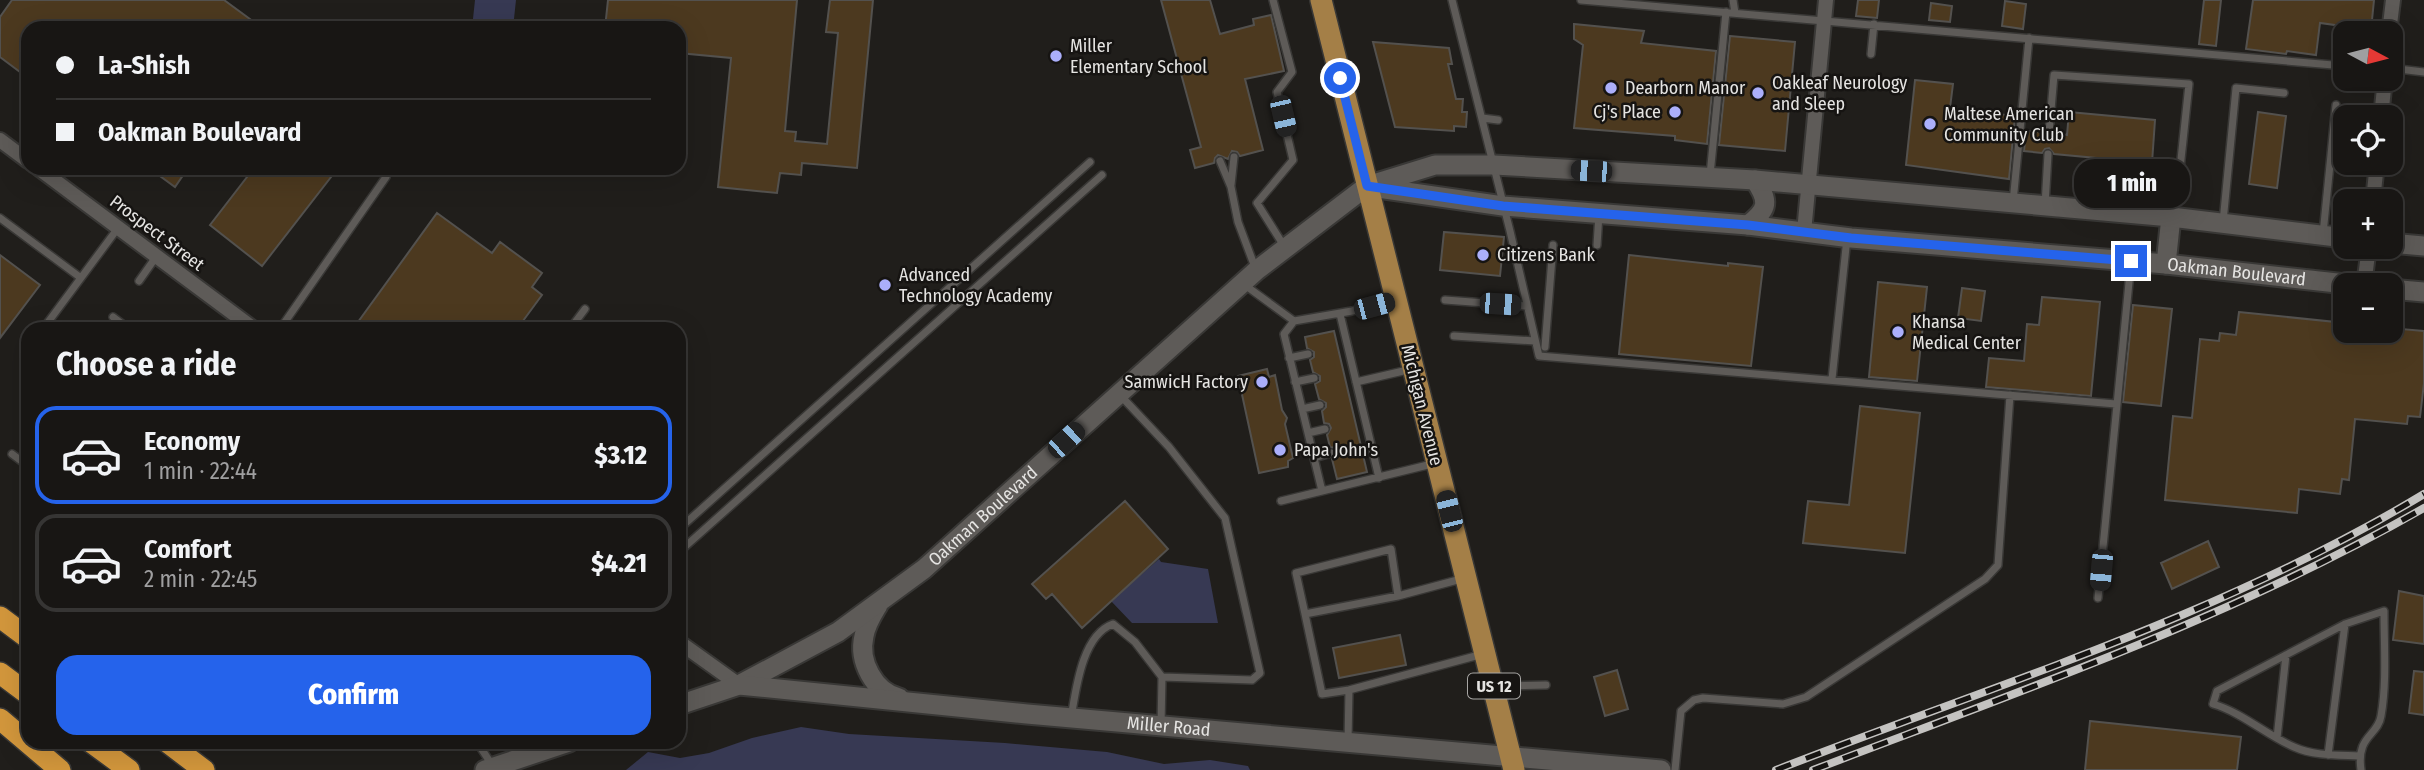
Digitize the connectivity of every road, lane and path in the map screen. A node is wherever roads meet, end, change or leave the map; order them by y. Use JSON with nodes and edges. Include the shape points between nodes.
{"nodes":[{"id":1,"x":1273,"y":0,"type":"edge"},
{"id":2,"x":1321,"y":0,"type":"edge"},
{"id":3,"x":1452,"y":0,"type":"edge"},
{"id":4,"x":1581,"y":0,"type":"edge"},
{"id":5,"x":1732,"y":0,"type":"edge"},
{"id":6,"x":1826,"y":0,"type":"edge"},
{"id":7,"x":2393,"y":0,"type":"edge"},
{"id":8,"x":1726,"y":12,"type":"junction"},
{"id":9,"x":1735,"y":13,"type":"junction"},
{"id":10,"x":1824,"y":20,"type":"junction"},
{"id":11,"x":2390,"y":21,"type":"edge"},
{"id":12,"x":1874,"y":24,"type":"junction"},
{"id":13,"x":2029,"y":38,"type":"junction"},
{"id":14,"x":1871,"y":54,"type":"dead end"},
{"id":15,"x":2333,"y":65,"type":"edge"},
{"id":16,"x":2403,"y":70,"type":"edge"},
{"id":17,"x":2424,"y":72,"type":"edge"},
{"id":18,"x":2284,"y":93,"type":"dead end"},
{"id":19,"x":1482,"y":118,"type":"junction"},
{"id":20,"x":1497,"y":120,"type":"dead end"},
{"id":21,"x":2049,"y":133,"type":"dead end"},
{"id":22,"x":2333,"y":135,"type":"edge"},
{"id":23,"x":3,"y":148,"type":"edge"},
{"id":24,"x":2048,"y":153,"type":"dead end"},
{"id":25,"x":21,"y":157,"type":"edge"},
{"id":26,"x":1234,"y":158,"type":"dead end"},
{"id":27,"x":1220,"y":161,"type":"dead end"},
{"id":28,"x":1090,"y":162,"type":"dead end"},
{"id":29,"x":1494,"y":165,"type":"junction"},
{"id":30,"x":47,"y":175,"type":"edge"},
{"id":31,"x":1102,"y":175,"type":"dead end"},
{"id":32,"x":386,"y":177,"type":"dead end"},
{"id":33,"x":1710,"y":177,"type":"junction"},
{"id":34,"x":1755,"y":180,"type":"junction"},
{"id":35,"x":1808,"y":185,"type":"junction"},
{"id":36,"x":1367,"y":186,"type":"junction"},
{"id":37,"x":1231,"y":187,"type":"junction"},
{"id":38,"x":2012,"y":203,"type":"junction"},
{"id":39,"x":1503,"y":206,"type":"junction"},
{"id":40,"x":2045,"y":206,"type":"junction"},
{"id":41,"x":1599,"y":213,"type":"junction"},
{"id":42,"x":2171,"y":217,"type":"junction"},
{"id":43,"x":0,"y":218,"type":"edge"},
{"id":44,"x":2223,"y":223,"type":"junction"},
{"id":45,"x":1748,"y":225,"type":"junction"},
{"id":46,"x":118,"y":228,"type":"junction"},
{"id":47,"x":1804,"y":232,"type":"junction"},
{"id":48,"x":2323,"y":235,"type":"junction"},
{"id":49,"x":2333,"y":236,"type":"edge"},
{"id":50,"x":1847,"y":238,"type":"junction"},
{"id":51,"x":2403,"y":244,"type":"edge"},
{"id":52,"x":1553,"y":245,"type":"dead end"},
{"id":53,"x":1597,"y":245,"type":"dead end"},
{"id":54,"x":2424,"y":246,"type":"edge"},
{"id":55,"x":1286,"y":248,"type":"junction"},
{"id":56,"x":156,"y":256,"type":"junction"},
{"id":57,"x":2131,"y":261,"type":"junction"},
{"id":58,"x":2166,"y":264,"type":"junction"},
{"id":59,"x":1249,"y":277,"type":"junction"},
{"id":60,"x":81,"y":278,"type":"junction"},
{"id":61,"x":139,"y":281,"type":"dead end"},
{"id":62,"x":2333,"y":283,"type":"edge"},
{"id":63,"x":2403,"y":290,"type":"edge"},
{"id":64,"x":2424,"y":292,"type":"edge"},
{"id":65,"x":1396,"y":300,"type":"junction"},
{"id":66,"x":1445,"y":300,"type":"dead end"},
{"id":67,"x":1527,"y":306,"type":"junction"},
{"id":68,"x":585,"y":309,"type":"dead end"},
{"id":69,"x":1340,"y":313,"type":"junction"},
{"id":70,"x":113,"y":317,"type":"dead end"},
{"id":71,"x":1294,"y":321,"type":"junction"},
{"id":72,"x":48,"y":322,"type":"edge"},
{"id":73,"x":120,"y":322,"type":"edge"},
{"id":74,"x":245,"y":322,"type":"edge"},
{"id":75,"x":285,"y":322,"type":"edge"},
{"id":76,"x":575,"y":322,"type":"edge"},
{"id":77,"x":1454,"y":336,"type":"dead end"},
{"id":78,"x":1535,"y":341,"type":"junction"},
{"id":79,"x":1348,"y":347,"type":"junction"},
{"id":80,"x":1545,"y":347,"type":"dead end"},
{"id":81,"x":1338,"y":348,"type":"dead end"},
{"id":82,"x":1588,"y":350,"type":"dead end"},
{"id":83,"x":1308,"y":354,"type":"dead end"},
{"id":84,"x":1289,"y":358,"type":"junction"},
{"id":85,"x":1586,"y":360,"type":"junction"},
{"id":86,"x":1413,"y":369,"type":"junction"},
{"id":87,"x":1353,"y":370,"type":"junction"},
{"id":88,"x":1343,"y":372,"type":"dead end"},
{"id":89,"x":1314,"y":378,"type":"dead end"},
{"id":90,"x":1832,"y":379,"type":"junction"},
{"id":91,"x":1296,"y":382,"type":"junction"},
{"id":92,"x":1356,"y":382,"type":"junction"},
{"id":93,"x":1119,"y":394,"type":"junction"},
{"id":94,"x":2010,"y":395,"type":"junction"},
{"id":95,"x":1360,"y":396,"type":"junction"},
{"id":96,"x":1350,"y":398,"type":"dead end"},
{"id":97,"x":2116,"y":404,"type":"junction"},
{"id":98,"x":1320,"y":405,"type":"dead end"},
{"id":99,"x":1302,"y":409,"type":"junction"},
{"id":100,"x":1365,"y":420,"type":"junction"},
{"id":101,"x":1355,"y":422,"type":"dead end"},
{"id":102,"x":1325,"y":429,"type":"dead end"},
{"id":103,"x":1308,"y":433,"type":"junction"},
{"id":104,"x":1371,"y":444,"type":"junction"},
{"id":105,"x":1361,"y":447,"type":"dead end"},
{"id":106,"x":1331,"y":453,"type":"dead end"},
{"id":107,"x":12,"y":454,"type":"dead end"},
{"id":108,"x":1314,"y":458,"type":"junction"},
{"id":109,"x":21,"y":461,"type":"edge"},
{"id":110,"x":1437,"y":463,"type":"junction"},
{"id":111,"x":1378,"y":478,"type":"junction"},
{"id":112,"x":1322,"y":491,"type":"junction"},
{"id":113,"x":1281,"y":501,"type":"dead end"},
{"id":114,"x":686,"y":523,"type":"edge"},
{"id":115,"x":686,"y":546,"type":"edge"},
{"id":116,"x":1466,"y":578,"type":"junction"},
{"id":117,"x":1398,"y":596,"type":"junction"},
{"id":118,"x":2098,"y":598,"type":"dead end"},
{"id":119,"x":880,"y":601,"type":"junction"},
{"id":120,"x":1305,"y":614,"type":"junction"},
{"id":121,"x":0,"y":617,"type":"edge"},
{"id":122,"x":2345,"y":624,"type":"junction"},
{"id":123,"x":21,"y":633,"type":"edge"},
{"id":124,"x":686,"y":647,"type":"edge"},
{"id":125,"x":1485,"y":653,"type":"junction"},
{"id":126,"x":2286,"y":655,"type":"junction"},
{"id":127,"x":0,"y":673,"type":"edge"},
{"id":128,"x":1162,"y":677,"type":"junction"},
{"id":129,"x":739,"y":685,"type":"junction"},
{"id":130,"x":1546,"y":685,"type":"dead end"},
{"id":131,"x":1494,"y":686,"type":"junction"},
{"id":132,"x":21,"y":689,"type":"edge"},
{"id":133,"x":1349,"y":690,"type":"junction"},
{"id":134,"x":686,"y":703,"type":"edge"},
{"id":135,"x":916,"y":703,"type":"junction"},
{"id":136,"x":1071,"y":718,"type":"junction"},
{"id":137,"x":0,"y":719,"type":"edge"},
{"id":138,"x":1161,"y":726,"type":"junction"},
{"id":139,"x":21,"y":737,"type":"edge"},
{"id":140,"x":2277,"y":738,"type":"junction"},
{"id":141,"x":1348,"y":742,"type":"junction"},
{"id":142,"x":35,"y":749,"type":"edge"},
{"id":143,"x":100,"y":749,"type":"edge"},
{"id":144,"x":176,"y":749,"type":"edge"},
{"id":145,"x":480,"y":749,"type":"edge"},
{"id":146,"x":548,"y":749,"type":"edge"},
{"id":147,"x":2328,"y":755,"type":"junction"},
{"id":148,"x":2359,"y":756,"type":"junction"},
{"id":149,"x":1513,"y":763,"type":"edge"},
{"id":150,"x":489,"y":769,"type":"edge"},
{"id":151,"x":60,"y":770,"type":"edge"},
{"id":152,"x":129,"y":770,"type":"edge"},
{"id":153,"x":204,"y":770,"type":"edge"},
{"id":154,"x":1661,"y":770,"type":"edge"},
{"id":155,"x":1675,"y":770,"type":"edge"},
{"id":156,"x":2361,"y":770,"type":"edge"}],
"edges":[{"from":1,"to":55,"type":"lane","via":[[1292,72],[1277,92],[1293,160],[1257,203]]},
{"from":2,"to":36,"type":"main road","name":"Michigan Avenue","number":"US 12"},
{"from":3,"to":19,"type":"lane"},
{"from":4,"to":8,"type":"lane"},
{"from":5,"to":9,"type":"lane"},
{"from":6,"to":10,"type":"street"},
{"from":7,"to":11,"type":"street"},
{"from":8,"to":9,"type":"lane"},
{"from":8,"to":33,"type":"lane"},
{"from":9,"to":10,"type":"lane"},
{"from":10,"to":12,"type":"lane"},
{"from":10,"to":35,"type":"street"},
{"from":12,"to":13,"type":"lane"},
{"from":12,"to":14,"type":"lane"},
{"from":13,"to":15,"type":"lane"},
{"from":13,"to":38,"type":"lane"},
{"from":16,"to":17,"type":"lane"},
{"from":18,"to":44,"type":"lane","via":[[2236,88]]},
{"from":19,"to":20,"type":"lane"},
{"from":19,"to":29,"type":"lane"},
{"from":21,"to":42,"type":"lane","via":[[2054,75],[2189,84]]},
{"from":22,"to":48,"type":"lane"},
{"from":23,"to":25,"type":"street"},
{"from":24,"to":40,"type":"lane"},
{"from":26,"to":37,"type":"lane"},
{"from":27,"to":37,"type":"lane"},
{"from":28,"to":114,"type":"lane"},
{"from":29,"to":33,"type":"street","name":"Oakman Boulevard"},
{"from":29,"to":36,"type":"street","name":"Oakman Boulevard","via":[[1434,165]]},
{"from":29,"to":39,"type":"lane"},
{"from":30,"to":46,"type":"street","name":"Prospect Street"},
{"from":31,"to":115,"type":"lane"},
{"from":32,"to":75,"type":"lane"},
{"from":33,"to":34,"type":"street","name":"Oakman Boulevard"},
{"from":34,"to":35,"type":"street","name":"Oakman Boulevard"},
{"from":34,"to":45,"type":"street","via":[[1765,205]]},
{"from":35,"to":38,"type":"street","name":"Oakman Boulevard"},
{"from":35,"to":47,"type":"street"},
{"from":36,"to":39,"type":"street","name":"Oakman Boulevard"},
{"from":36,"to":55,"type":"street","name":"Oakman Boulevard"},
{"from":36,"to":65,"type":"main road","name":"Michigan Avenue","number":"US 12"},
{"from":37,"to":59,"type":"lane"},
{"from":38,"to":40,"type":"street","name":"Oakman Boulevard"},
{"from":39,"to":41,"type":"street","name":"Oakman Boulevard"},
{"from":39,"to":67,"type":"lane"},
{"from":40,"to":42,"type":"street","name":"Oakman Boulevard"},
{"from":41,"to":45,"type":"street","name":"Oakman Boulevard"},
{"from":41,"to":53,"type":"lane"},
{"from":42,"to":44,"type":"street","name":"Oakman Boulevard"},
{"from":42,"to":58,"type":"street"},
{"from":43,"to":60,"type":"lane"},
{"from":44,"to":48,"type":"street","name":"Oakman Boulevard"},
{"from":45,"to":47,"type":"street","name":"Oakman Boulevard"},
{"from":46,"to":56,"type":"street","name":"Prospect Street"},
{"from":46,"to":60,"type":"lane"},
{"from":47,"to":50,"type":"street","name":"Oakman Boulevard"},
{"from":48,"to":49,"type":"street","name":"Oakman Boulevard"},
{"from":50,"to":57,"type":"street","name":"Oakman Boulevard"},
{"from":50,"to":90,"type":"lane"},
{"from":51,"to":54,"type":"street"},
{"from":52,"to":80,"type":"lane"},
{"from":55,"to":59,"type":"street","name":"Oakman Boulevard"},
{"from":56,"to":61,"type":"lane"},
{"from":56,"to":74,"type":"street","name":"Prospect Street"},
{"from":57,"to":58,"type":"street","name":"Oakman Boulevard"},
{"from":57,"to":97,"type":"lane"},
{"from":58,"to":62,"type":"street","name":"Oakman Boulevard"},
{"from":59,"to":71,"type":"lane"},
{"from":59,"to":93,"type":"street","name":"Oakman Boulevard"},
{"from":60,"to":72,"type":"lane"},
{"from":63,"to":64,"type":"street"},
{"from":65,"to":69,"type":"lane"},
{"from":65,"to":86,"type":"main road","name":"Michigan Avenue","number":"US 12"},
{"from":66,"to":67,"type":"lane"},
{"from":67,"to":78,"type":"lane"},
{"from":68,"to":76,"type":"lane"},
{"from":69,"to":71,"type":"lane"},
{"from":69,"to":79,"type":"lane"},
{"from":70,"to":73,"type":"lane"},
{"from":71,"to":84,"type":"lane","via":[[1284,334]]},
{"from":77,"to":78,"type":"lane"},
{"from":78,"to":85,"type":"lane","via":[[1539,356]]},
{"from":79,"to":81,"type":"lane"},
{"from":79,"to":87,"type":"lane"},
{"from":82,"to":85,"type":"lane"},
{"from":83,"to":84,"type":"lane"},
{"from":84,"to":91,"type":"lane"},
{"from":85,"to":90,"type":"lane"},
{"from":86,"to":92,"type":"lane"},
{"from":86,"to":110,"type":"main road","name":"Michigan Avenue","number":"US 12"},
{"from":87,"to":88,"type":"lane"},
{"from":87,"to":92,"type":"lane"},
{"from":89,"to":91,"type":"lane"},
{"from":90,"to":94,"type":"lane"},
{"from":91,"to":99,"type":"lane"},
{"from":92,"to":95,"type":"lane"},
{"from":93,"to":119,"type":"street","name":"Oakman Boulevard","via":[[924,569]]},
{"from":93,"to":128,"type":"lane","via":[[1169,447],[1225,518],[1260,673],[1252,680]]},
{"from":94,"to":97,"type":"lane"},
{"from":94,"to":155,"type":"lane","via":[[1998,565],[1985,579],[1806,697],[1783,704],[1694,700],[1681,711]]},
{"from":95,"to":96,"type":"lane"},
{"from":95,"to":100,"type":"lane"},
{"from":97,"to":118,"type":"lane"},
{"from":98,"to":99,"type":"lane"},
{"from":99,"to":103,"type":"lane"},
{"from":100,"to":101,"type":"lane"},
{"from":100,"to":104,"type":"lane"},
{"from":102,"to":103,"type":"lane"},
{"from":103,"to":108,"type":"lane"},
{"from":104,"to":105,"type":"lane"},
{"from":104,"to":111,"type":"lane"},
{"from":106,"to":108,"type":"lane"},
{"from":107,"to":109,"type":"lane"},
{"from":108,"to":112,"type":"lane"},
{"from":110,"to":111,"type":"lane"},
{"from":110,"to":116,"type":"main road","name":"Michigan Avenue","number":"US 12"},
{"from":111,"to":112,"type":"lane"},
{"from":112,"to":113,"type":"lane"},
{"from":116,"to":117,"type":"lane"},
{"from":116,"to":125,"type":"main road","name":"Michigan Avenue","number":"US 12"},
{"from":117,"to":120,"type":"lane"},
{"from":117,"to":120,"type":"lane","via":[[1391,549],[1296,573]]},
{"from":119,"to":129,"type":"street","name":"Oakman Boulevard","via":[[838,632]]},
{"from":119,"to":135,"type":"street","via":[[863,638],[863,657],[871,677],[887,695]]},
{"from":120,"to":133,"type":"lane","via":[[1322,694]]},
{"from":121,"to":123,"type":"highway"},
{"from":122,"to":126,"type":"lane"},
{"from":122,"to":147,"type":"lane"},
{"from":122,"to":148,"type":"lane","via":[[2384,611],[2381,721],[2366,737]]},
{"from":124,"to":129,"type":"street"},
{"from":125,"to":131,"type":"main road","name":"Michigan Avenue","number":"US 12"},
{"from":125,"to":133,"type":"lane"},
{"from":126,"to":140,"type":"lane"},
{"from":126,"to":140,"type":"lane","via":[[2217,691],[2213,704],[2232,710]]},
{"from":127,"to":132,"type":"highway"},
{"from":128,"to":136,"type":"lane","via":[[1135,642],[1113,624],[1102,628],[1084,656]]},
{"from":128,"to":138,"type":"lane"},
{"from":129,"to":134,"type":"street","name":"Miller Road"},
{"from":129,"to":135,"type":"street","name":"Miller Road"},
{"from":130,"to":131,"type":"lane"},
{"from":131,"to":149,"type":"main road","name":"Michigan Avenue","number":"US 12"},
{"from":133,"to":141,"type":"lane"},
{"from":135,"to":136,"type":"street","name":"Miller Road"},
{"from":136,"to":138,"type":"street","name":"Miller Road"},
{"from":137,"to":139,"type":"highway"},
{"from":138,"to":141,"type":"street","name":"Miller Road"},
{"from":140,"to":147,"type":"lane"},
{"from":141,"to":149,"type":"street","name":"Miller Road"},
{"from":142,"to":151,"type":"highway"},
{"from":143,"to":152,"type":"highway"},
{"from":144,"to":153,"type":"highway"},
{"from":145,"to":150,"type":"lane"},
{"from":146,"to":150,"type":"street"},
{"from":147,"to":148,"type":"lane"},
{"from":148,"to":156,"type":"lane"},
{"from":149,"to":154,"type":"street","name":"Miller Road"}]}
